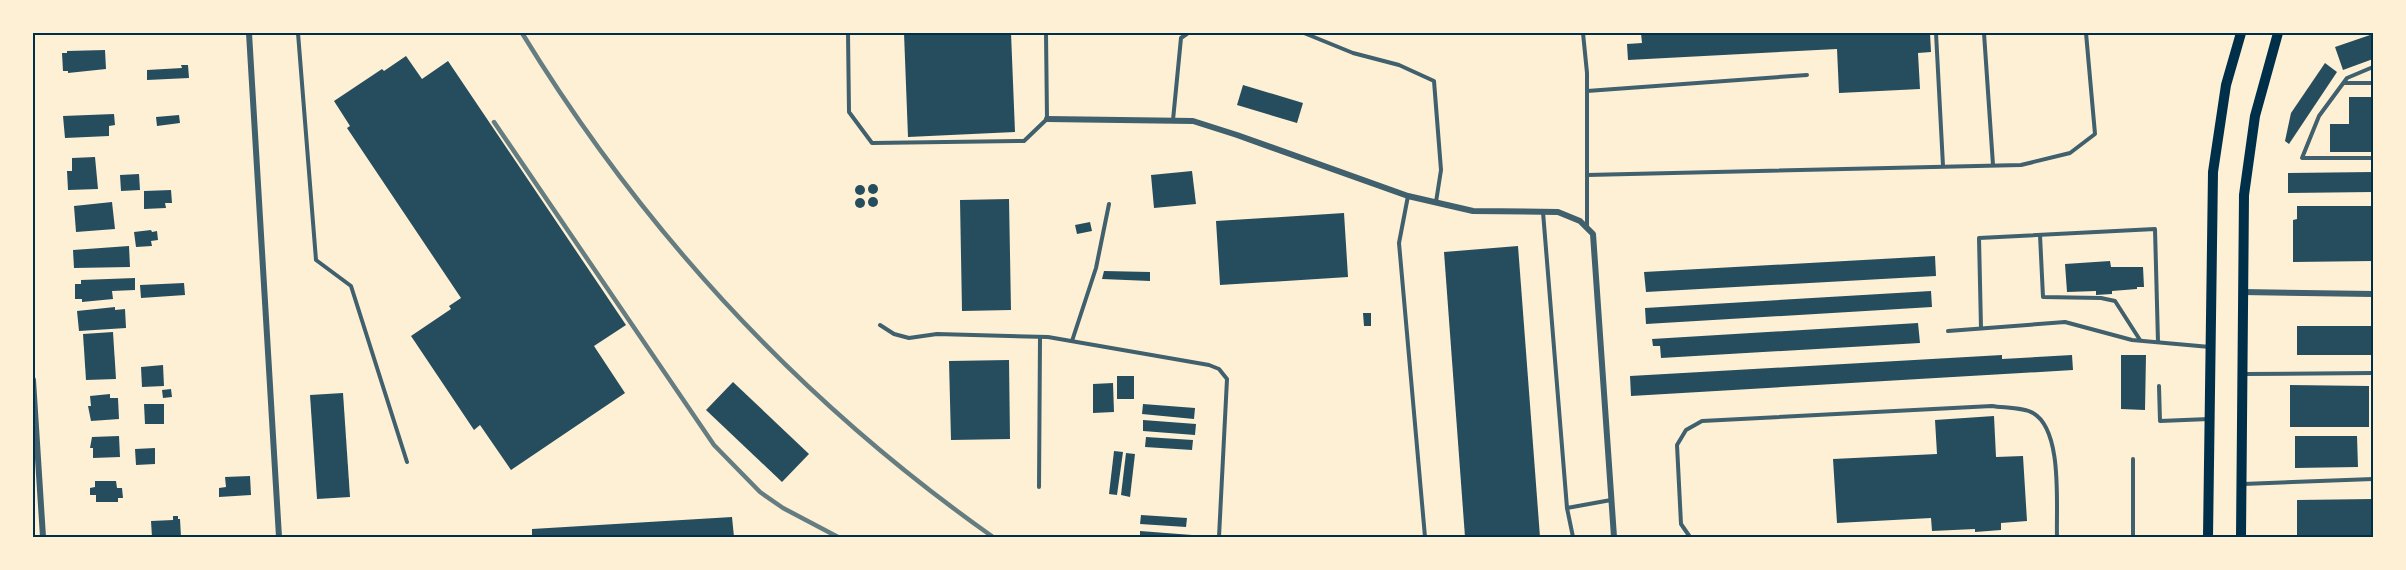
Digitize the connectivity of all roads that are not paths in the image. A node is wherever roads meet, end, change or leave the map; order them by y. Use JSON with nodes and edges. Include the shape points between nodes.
{"nodes":[{"id":1,"x":249,"y":33,"type":"edge"},
{"id":2,"x":298,"y":33,"type":"edge"},
{"id":3,"x":848,"y":33,"type":"edge"},
{"id":4,"x":1046,"y":33,"type":"edge"},
{"id":5,"x":1188,"y":33,"type":"edge"},
{"id":6,"x":1304,"y":33,"type":"edge"},
{"id":7,"x":1583,"y":33,"type":"edge"},
{"id":8,"x":1936,"y":33,"type":"edge"},
{"id":9,"x":1984,"y":33,"type":"edge"},
{"id":10,"x":2086,"y":33,"type":"edge"},
{"id":11,"x":2241,"y":33,"type":"edge"},
{"id":12,"x":2278,"y":33,"type":"edge"},
{"id":13,"x":2373,"y":67,"type":"edge"},
{"id":14,"x":1807,"y":75,"type":"dead end"},
{"id":15,"x":2344,"y":83,"type":"junction"},
{"id":16,"x":2373,"y":83,"type":"edge"},
{"id":17,"x":1587,"y":91,"type":"junction"},
{"id":18,"x":1047,"y":119,"type":"junction"},
{"id":19,"x":1173,"y":121,"type":"junction"},
{"id":20,"x":2373,"y":158,"type":"edge"},
{"id":21,"x":1994,"y":165,"type":"junction"},
{"id":22,"x":1942,"y":166,"type":"junction"},
{"id":23,"x":1587,"y":175,"type":"junction"},
{"id":24,"x":1408,"y":196,"type":"junction"},
{"id":25,"x":1436,"y":202,"type":"junction"},
{"id":26,"x":1109,"y":204,"type":"dead end"},
{"id":27,"x":1543,"y":212,"type":"junction"},
{"id":28,"x":1587,"y":228,"type":"junction"},
{"id":29,"x":2040,"y":235,"type":"junction"},
{"id":30,"x":2242,"y":292,"type":"junction"},
{"id":31,"x":2373,"y":294,"type":"edge"},
{"id":32,"x":880,"y":326,"type":"dead end"},
{"id":33,"x":1982,"y":328,"type":"junction"},
{"id":34,"x":1948,"y":331,"type":"dead end"},
{"id":35,"x":1040,"y":337,"type":"junction"},
{"id":36,"x":2140,"y":340,"type":"junction"},
{"id":37,"x":1072,"y":341,"type":"junction"},
{"id":38,"x":2158,"y":342,"type":"junction"},
{"id":39,"x":2211,"y":347,"type":"junction"},
{"id":40,"x":2373,"y":373,"type":"edge"},
{"id":41,"x":2242,"y":374,"type":"junction"},
{"id":42,"x":33,"y":380,"type":"edge"},
{"id":43,"x":2159,"y":386,"type":"dead end"},
{"id":44,"x":2210,"y":419,"type":"junction"},
{"id":45,"x":2133,"y":459,"type":"dead end"},
{"id":46,"x":407,"y":462,"type":"dead end"},
{"id":47,"x":2373,"y":479,"type":"edge"},
{"id":48,"x":2243,"y":484,"type":"junction"},
{"id":49,"x":1039,"y":487,"type":"dead end"},
{"id":50,"x":1612,"y":500,"type":"junction"},
{"id":51,"x":1567,"y":508,"type":"junction"},
{"id":52,"x":44,"y":537,"type":"edge"},
{"id":53,"x":279,"y":537,"type":"edge"},
{"id":54,"x":1219,"y":537,"type":"edge"},
{"id":55,"x":1425,"y":537,"type":"edge"},
{"id":56,"x":1574,"y":537,"type":"edge"},
{"id":57,"x":1614,"y":537,"type":"edge"},
{"id":58,"x":1690,"y":537,"type":"edge"},
{"id":59,"x":2057,"y":537,"type":"edge"},
{"id":60,"x":2133,"y":537,"type":"edge"},
{"id":61,"x":2208,"y":537,"type":"edge"},
{"id":62,"x":2241,"y":537,"type":"edge"}],
"edges":[{"from":1,"to":53,"type":"street"},
{"from":2,"to":46,"type":"lane","via":[[316,260],[351,286]]},
{"from":3,"to":18,"type":"lane","via":[[849,112],[872,143],[1024,141]]},
{"from":4,"to":18,"type":"lane"},
{"from":5,"to":19,"type":"lane","via":[[1181,38]]},
{"from":6,"to":25,"type":"lane","via":[[1353,53],[1399,64],[1434,81],[1441,171]]},
{"from":7,"to":17,"type":"lane"},
{"from":8,"to":22,"type":"lane"},
{"from":9,"to":21,"type":"lane"},
{"from":10,"to":21,"type":"lane","via":[[2095,134],[2070,153],[2021,165]]},
{"from":11,"to":39,"type":"main road","via":[[2226,86],[2212,172]]},
{"from":12,"to":30,"type":"main road","via":[[2258,105],[2244,195]]},
{"from":13,"to":15,"type":"lane"},
{"from":14,"to":17,"type":"lane"},
{"from":15,"to":16,"type":"lane"},
{"from":15,"to":20,"type":"lane","via":[[2319,116],[2302,158]]},
{"from":17,"to":23,"type":"lane"},
{"from":18,"to":19,"type":"street"},
{"from":19,"to":24,"type":"street","via":[[1193,121],[1237,135]]},
{"from":21,"to":22,"type":"lane"},
{"from":22,"to":23,"type":"lane"},
{"from":23,"to":28,"type":"lane"},
{"from":24,"to":25,"type":"street"},
{"from":24,"to":55,"type":"lane","via":[[1399,243]]},
{"from":25,"to":27,"type":"street","via":[[1473,211]]},
{"from":26,"to":37,"type":"lane","via":[[1096,268]]},
{"from":27,"to":28,"type":"street","via":[[1558,212]]},
{"from":27,"to":51,"type":"lane"},
{"from":28,"to":50,"type":"street","via":[[1593,234]]},
{"from":29,"to":33,"type":"lane","via":[[1979,238]]},
{"from":29,"to":36,"type":"lane","via":[[2043,297],[2115,301]]},
{"from":29,"to":38,"type":"lane","via":[[2155,229]]},
{"from":30,"to":31,"type":"street"},
{"from":30,"to":41,"type":"main road"},
{"from":32,"to":35,"type":"lane","via":[[909,338],[937,334]]},
{"from":33,"to":34,"type":"lane"},
{"from":33,"to":36,"type":"lane","via":[[2065,322]]},
{"from":35,"to":37,"type":"lane"},
{"from":35,"to":49,"type":"lane"},
{"from":36,"to":38,"type":"lane"},
{"from":37,"to":54,"type":"lane","via":[[1209,365],[1224,374],[1227,379]]},
{"from":38,"to":39,"type":"lane"},
{"from":39,"to":44,"type":"main road"},
{"from":40,"to":41,"type":"lane"},
{"from":41,"to":48,"type":"main road"},
{"from":42,"to":52,"type":"street"},
{"from":43,"to":44,"type":"lane","via":[[2160,421]]},
{"from":44,"to":61,"type":"main road"},
{"from":45,"to":60,"type":"lane"},
{"from":47,"to":48,"type":"lane"},
{"from":48,"to":62,"type":"main road"},
{"from":50,"to":51,"type":"lane"},
{"from":50,"to":57,"type":"street"},
{"from":51,"to":56,"type":"lane"},
{"from":58,"to":59,"type":"lane","via":[[1681,524],[1677,444],[1686,430],[1702,421],[1992,406],[2032,412],[2048,427],[2054,446]]}]}
